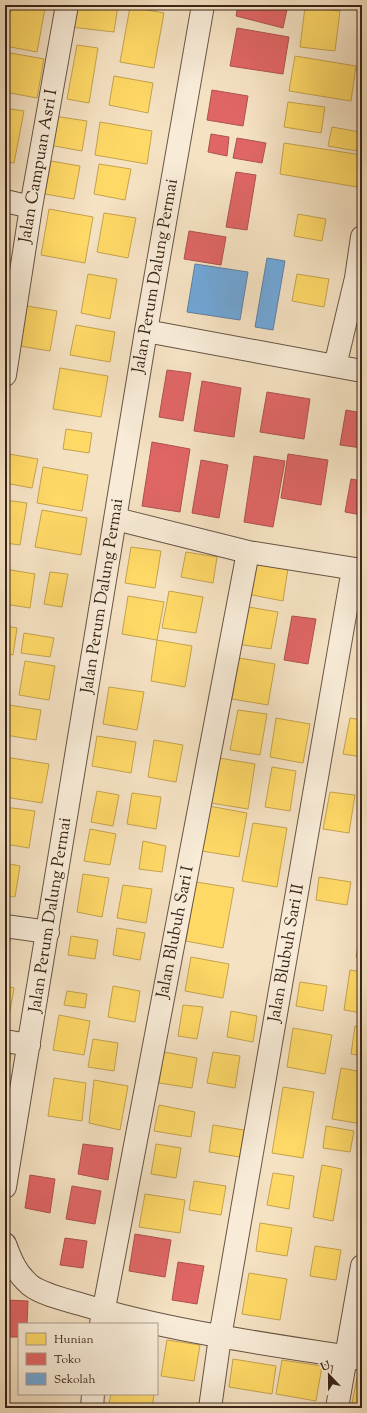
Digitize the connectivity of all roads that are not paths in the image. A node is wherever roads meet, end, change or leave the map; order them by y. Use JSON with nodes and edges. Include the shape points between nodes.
{"nodes":[{"id":1,"x":67,"y":5,"type":"edge"},
{"id":2,"x":203,"y":5,"type":"edge"},
{"id":3,"x":5,"y":201,"type":"edge"},
{"id":4,"x":31,"y":206,"type":"junction"},
{"id":5,"x":362,"y":237,"type":"edge"},
{"id":6,"x":146,"y":331,"type":"junction"},
{"id":7,"x":335,"y":366,"type":"junction"},
{"id":8,"x":362,"y":370,"type":"edge"},
{"id":9,"x":5,"y":375,"type":"edge"},
{"id":10,"x":116,"y":520,"type":"junction"},
{"id":11,"x":248,"y":552,"type":"junction"},
{"id":12,"x":357,"y":570,"type":"edge"},
{"id":13,"x":5,"y":926,"type":"edge"},
{"id":14,"x":48,"y":932,"type":"junction"},
{"id":15,"x":5,"y":1041,"type":"edge"},
{"id":16,"x":29,"y":1045,"type":"junction"},
{"id":17,"x":5,"y":1186,"type":"edge"},
{"id":18,"x":5,"y":1244,"type":"edge"},
{"id":19,"x":362,"y":1266,"type":"edge"},
{"id":20,"x":102,"y":1318,"type":"edge"},
{"id":21,"x":133,"y":1323,"type":"edge"},
{"id":22,"x":158,"y":1327,"type":"edge"},
{"id":23,"x":220,"y":1337,"type":"junction"},
{"id":24,"x":354,"y":1357,"type":"edge"},
{"id":25,"x":93,"y":1395,"type":"edge"},
{"id":26,"x":92,"y":1408,"type":"edge"},
{"id":27,"x":210,"y":1408,"type":"edge"},
{"id":28,"x":337,"y":1408,"type":"edge"}],
"edges":[{"from":1,"to":4,"type":"street","name":"Jalan Campuan Asri I"},
{"from":2,"to":6,"type":"street","name":"Jalan Perum Dalung Permai"},
{"from":3,"to":4,"type":"street"},
{"from":4,"to":9,"type":"street","name":"Jalan Campuan Asri I"},
{"from":5,"to":7,"type":"street","via":[[356,278]]},
{"from":6,"to":7,"type":"street"},
{"from":6,"to":10,"type":"street","name":"Jalan Perum Dalung Permai"},
{"from":7,"to":8,"type":"street"},
{"from":10,"to":11,"type":"street"},
{"from":10,"to":14,"type":"street","name":"Jalan Perum Dalung Permai"},
{"from":11,"to":12,"type":"street"},
{"from":11,"to":20,"type":"street","name":"Jalan Blubuh Sari I"},
{"from":12,"to":23,"type":"street","name":"Jalan Blubuh Sari II"},
{"from":13,"to":14,"type":"street"},
{"from":14,"to":16,"type":"street","name":"Jalan Perum Dalung Permai"},
{"from":15,"to":16,"type":"street"},
{"from":16,"to":17,"type":"street","name":"Jalan Perum Dalung Permai"},
{"from":18,"to":20,"type":"street","via":[[14,1267],[30,1286]]},
{"from":19,"to":24,"type":"street"},
{"from":20,"to":21,"type":"street"},
{"from":22,"to":23,"type":"street"},
{"from":23,"to":24,"type":"street"},
{"from":23,"to":27,"type":"street","name":"Jalan Blubuh Sari II"},
{"from":24,"to":28,"type":"street"},
{"from":25,"to":26,"type":"street"}]}
